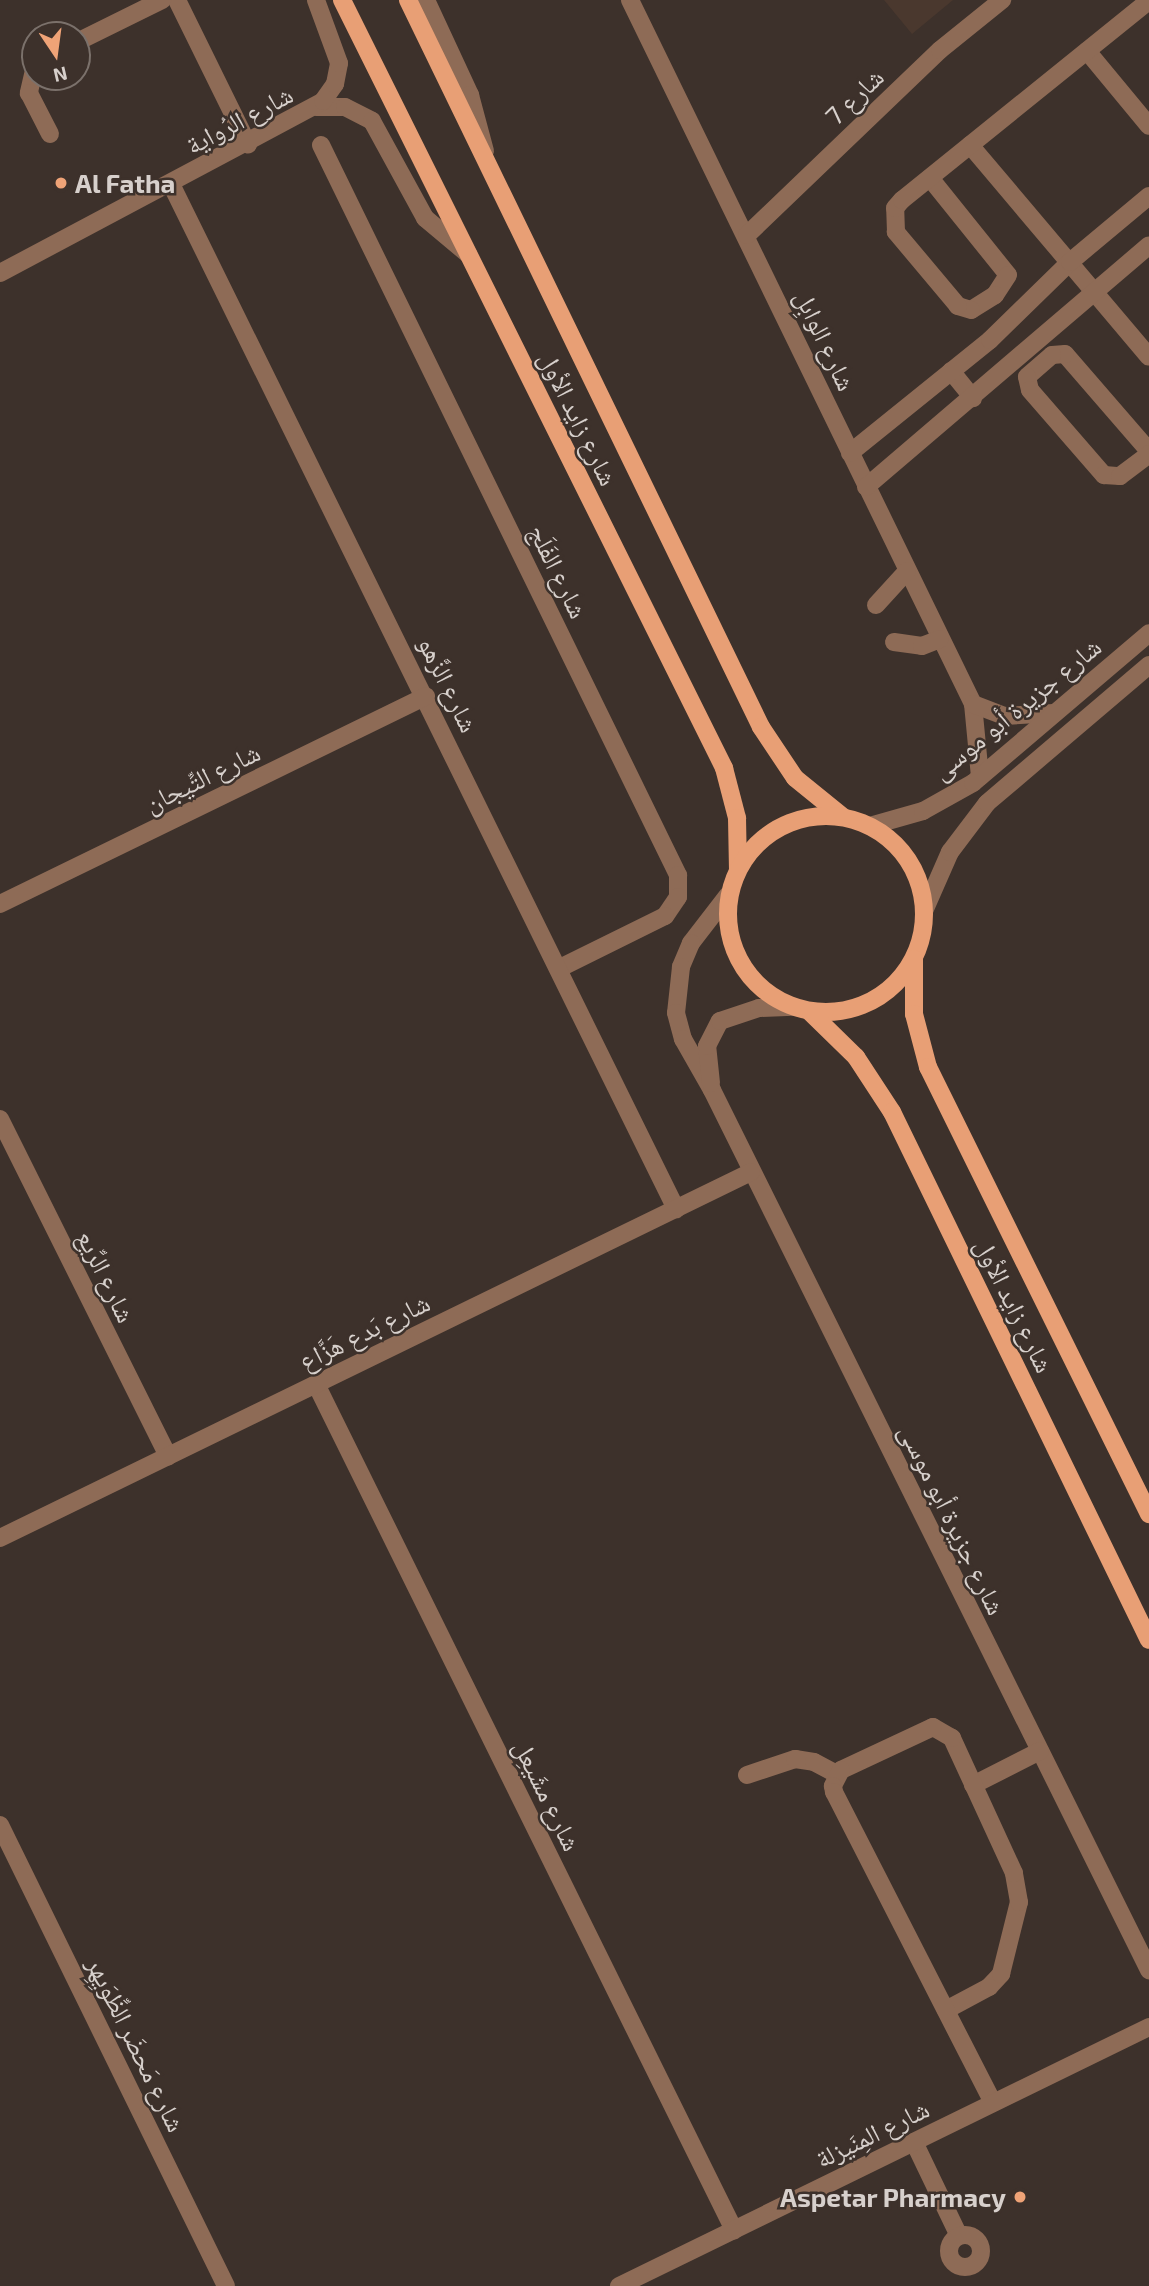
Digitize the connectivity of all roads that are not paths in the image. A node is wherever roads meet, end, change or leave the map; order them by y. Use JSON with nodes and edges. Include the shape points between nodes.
{"nodes":[{"id":1,"x":162,"y":0,"type":"edge"},
{"id":2,"x":177,"y":0,"type":"edge"},
{"id":3,"x":316,"y":0,"type":"edge"},
{"id":4,"x":342,"y":0,"type":"edge"},
{"id":5,"x":408,"y":0,"type":"edge"},
{"id":6,"x":426,"y":0,"type":"edge"},
{"id":7,"x":630,"y":0,"type":"edge"},
{"id":8,"x":1002,"y":0,"type":"edge"},
{"id":9,"x":1149,"y":1,"type":"edge"},
{"id":10,"x":91,"y":36,"type":"edge"},
{"id":11,"x":1087,"y":51,"type":"junction"},
{"id":12,"x":29,"y":91,"type":"edge"},
{"id":13,"x":316,"y":107,"type":"junction"},
{"id":14,"x":1149,"y":126,"type":"edge"},
{"id":15,"x":50,"y":134,"type":"dead end"},
{"id":16,"x":248,"y":144,"type":"junction"},
{"id":17,"x":321,"y":145,"type":"dead end"},
{"id":18,"x":970,"y":145,"type":"junction"},
{"id":19,"x":488,"y":172,"type":"junction"},
{"id":20,"x":930,"y":178,"type":"junction"},
{"id":21,"x":171,"y":184,"type":"junction"},
{"id":22,"x":1149,"y":196,"type":"edge"},
{"id":23,"x":747,"y":235,"type":"junction"},
{"id":24,"x":1149,"y":245,"type":"edge"},
{"id":25,"x":469,"y":255,"type":"junction"},
{"id":26,"x":1070,"y":262,"type":"junction"},
{"id":27,"x":0,"y":273,"type":"edge"},
{"id":28,"x":1093,"y":291,"type":"junction"},
{"id":29,"x":1149,"y":357,"type":"edge"},
{"id":30,"x":951,"y":371,"type":"junction"},
{"id":31,"x":973,"y":398,"type":"junction"},
{"id":32,"x":1149,"y":452,"type":"edge"},
{"id":33,"x":850,"y":453,"type":"junction"},
{"id":34,"x":866,"y":487,"type":"junction"},
{"id":35,"x":907,"y":571,"type":"junction"},
{"id":36,"x":876,"y":605,"type":"dead end"},
{"id":37,"x":1149,"y":633,"type":"edge"},
{"id":38,"x":940,"y":639,"type":"junction"},
{"id":39,"x":894,"y":642,"type":"dead end"},
{"id":40,"x":1149,"y":665,"type":"edge"},
{"id":41,"x":426,"y":696,"type":"junction"},
{"id":42,"x":973,"y":704,"type":"junction"},
{"id":43,"x":1056,"y":713,"type":"junction"},
{"id":44,"x":980,"y":777,"type":"junction"},
{"id":45,"x":843,"y":817,"type":"junction"},
{"id":46,"x":870,"y":826,"type":"junction"},
{"id":47,"x":738,"y":869,"type":"junction"},
{"id":48,"x":728,"y":895,"type":"junction"},
{"id":49,"x":0,"y":904,"type":"edge"},
{"id":50,"x":925,"y":909,"type":"junction"},
{"id":51,"x":914,"y":958,"type":"junction"},
{"id":52,"x":560,"y":968,"type":"junction"},
{"id":53,"x":801,"y":1009,"type":"junction"},
{"id":54,"x":712,"y":1090,"type":"junction"},
{"id":55,"x":0,"y":1119,"type":"edge"},
{"id":56,"x":751,"y":1172,"type":"junction"},
{"id":57,"x":677,"y":1209,"type":"junction"},
{"id":58,"x":316,"y":1384,"type":"junction"},
{"id":59,"x":167,"y":1456,"type":"junction"},
{"id":60,"x":1149,"y":1514,"type":"edge"},
{"id":61,"x":0,"y":1538,"type":"edge"},
{"id":62,"x":1149,"y":1640,"type":"edge"},
{"id":63,"x":1040,"y":1751,"type":"junction"},
{"id":64,"x":836,"y":1774,"type":"junction"},
{"id":65,"x":747,"y":1775,"type":"dead end"},
{"id":66,"x":973,"y":1785,"type":"junction"},
{"id":67,"x":0,"y":1825,"type":"edge"},
{"id":68,"x":1149,"y":1970,"type":"edge"},
{"id":69,"x":946,"y":2010,"type":"junction"},
{"id":70,"x":1149,"y":2027,"type":"edge"},
{"id":71,"x":993,"y":2103,"type":"junction"},
{"id":72,"x":914,"y":2142,"type":"junction"},
{"id":73,"x":734,"y":2230,"type":"junction"},
{"id":74,"x":959,"y":2236,"type":"dead end"},
{"id":75,"x":226,"y":2286,"type":"edge"},
{"id":76,"x":619,"y":2286,"type":"edge"}],
"edges":[{"from":1,"to":10,"type":"street"},
{"from":2,"to":16,"type":"street"},
{"from":3,"to":13,"type":"street","name":"شارع الرُواية","via":[[339,63],[335,83]]},
{"from":4,"to":25,"type":"main road","name":"شارع زايد الأول"},
{"from":5,"to":19,"type":"main road","name":"شارع زايد الأول"},
{"from":6,"to":19,"type":"street","via":[[476,111]]},
{"from":7,"to":23,"type":"street","name":"شارع الوابِل"},
{"from":8,"to":23,"type":"street","name":"شارع 7","via":[[940,50]]},
{"from":9,"to":11,"type":"street"},
{"from":11,"to":14,"type":"street"},
{"from":11,"to":18,"type":"street"},
{"from":12,"to":15,"type":"street"},
{"from":13,"to":16,"type":"street","name":"شارع الرُواية"},
{"from":13,"to":25,"type":"street","name":"شارع الرُواية","via":[[345,107],[372,121],[425,218]]},
{"from":16,"to":21,"type":"street","name":"شارع الرُواية"},
{"from":17,"to":52,"type":"street","name":"شارع الفَلَج","via":[[678,875],[678,897],[665,916]]},
{"from":18,"to":20,"type":"street"},
{"from":18,"to":26,"type":"street"},
{"from":19,"to":45,"type":"main road","name":"شارع زايد الأول","via":[[761,727],[795,778]]},
{"from":20,"to":20,"type":"street","via":[[895,208],[893,222],[958,306],[971,310],[995,295],[1008,275]]},
{"from":21,"to":27,"type":"street","name":"شارع الرُواية"},
{"from":21,"to":41,"type":"street","name":"شارع الزَّهو"},
{"from":22,"to":26,"type":"street"},
{"from":23,"to":33,"type":"street","name":"شارع الوابِل"},
{"from":24,"to":28,"type":"street"},
{"from":25,"to":47,"type":"main road","name":"شارع زايد الأول","via":[[724,768],[737,818]]},
{"from":26,"to":28,"type":"street"},
{"from":26,"to":30,"type":"street"},
{"from":28,"to":29,"type":"street"},
{"from":28,"to":31,"type":"street"},
{"from":30,"to":31,"type":"street"},
{"from":30,"to":33,"type":"street"},
{"from":31,"to":34,"type":"street"},
{"from":32,"to":32,"type":"street","via":[[1065,354],[1052,355],[1027,377],[1030,390],[1104,475],[1120,476]]},
{"from":33,"to":34,"type":"street","name":"شارع الوابِل"},
{"from":34,"to":35,"type":"street","name":"شارع الوابِل"},
{"from":35,"to":36,"type":"street"},
{"from":35,"to":38,"type":"street","name":"شارع الوابِل"},
{"from":37,"to":43,"type":"street","name":"شارع جزيرة أبو موسى"},
{"from":38,"to":39,"type":"street","via":[[922,646]]},
{"from":38,"to":42,"type":"street","name":"شارع الوابِل"},
{"from":40,"to":50,"type":"street","name":"شارع جزيرة أبو موسى","via":[[987,803],[950,852]]},
{"from":41,"to":49,"type":"street","name":"شارع التِّيجان"},
{"from":41,"to":52,"type":"street","name":"شارع الزَّهو"},
{"from":42,"to":43,"type":"street","via":[[1022,718]]},
{"from":42,"to":44,"type":"street","name":"شارع الوابِل","via":[[980,740]]},
{"from":43,"to":44,"type":"street","name":"شارع جزيرة أبو موسى"},
{"from":44,"to":46,"type":"street","name":"شارع جزيرة أبو موسى","via":[[923,811]]},
{"from":45,"to":46,"type":"main road"},
{"from":45,"to":47,"type":"main road","via":[[807,817],[782,826],[760,841]]},
{"from":46,"to":50,"type":"main road","via":[[908,860]]},
{"from":47,"to":48,"type":"main road"},
{"from":48,"to":53,"type":"main road","via":[[727,926],[744,970],[765,992]]},
{"from":48,"to":54,"type":"street","name":"شارع جزيرة أبو موسى","via":[[691,943],[677,992],[682,1039]]},
{"from":50,"to":51,"type":"main road"},
{"from":51,"to":53,"type":"main road","via":[[878,998],[844,1010]]},
{"from":51,"to":60,"type":"main road","name":"شارع زايد الأول","via":[[914,1014],[928,1067]]},
{"from":52,"to":57,"type":"street","name":"شارع الزَّهو"},
{"from":53,"to":54,"type":"street","name":"شارع جزيرة أبو موسى","via":[[759,1008],[720,1021],[707,1046]]},
{"from":53,"to":62,"type":"main road","name":"شارع زايد الأول","via":[[856,1057],[892,1112]]},
{"from":54,"to":56,"type":"street","name":"شارع جزيرة أبو موسى"},
{"from":55,"to":59,"type":"street","name":"شارع الرِّيع"},
{"from":56,"to":57,"type":"street","name":"شارع بَدع هَزَّاع"},
{"from":56,"to":63,"type":"street","name":"شارع جزيرة أبو موسى"},
{"from":57,"to":58,"type":"street","name":"شارع بَدع هَزَّاع"},
{"from":58,"to":59,"type":"street","name":"شارع بَدع هَزَّاع"},
{"from":58,"to":73,"type":"street","name":"شارع مشَيعِل"},
{"from":59,"to":61,"type":"street","name":"شارع بَدع هَزَّاع"},
{"from":63,"to":66,"type":"street"},
{"from":63,"to":68,"type":"street","name":"شارع جزيرة أبو موسى"},
{"from":64,"to":65,"type":"street","via":[[814,1762],[795,1759]]},
{"from":64,"to":66,"type":"street","via":[[933,1727],[952,1738]]},
{"from":64,"to":69,"type":"street","via":[[834,1792]]},
{"from":66,"to":69,"type":"street","via":[[1014,1872],[1018,1917],[1001,1974],[980,1992]]},
{"from":67,"to":75,"type":"street","name":"شارع مَحضَر الظِّوَيِهِر"},
{"from":69,"to":71,"type":"street"},
{"from":70,"to":71,"type":"street","name":"شارع المِنَيزلة"},
{"from":71,"to":72,"type":"street","name":"شارع المِنَيزلة"},
{"from":72,"to":73,"type":"street","name":"شارع المِنَيزلة"},
{"from":72,"to":74,"type":"street"},
{"from":73,"to":76,"type":"street","name":"شارع المِنَيزلة"}]}
